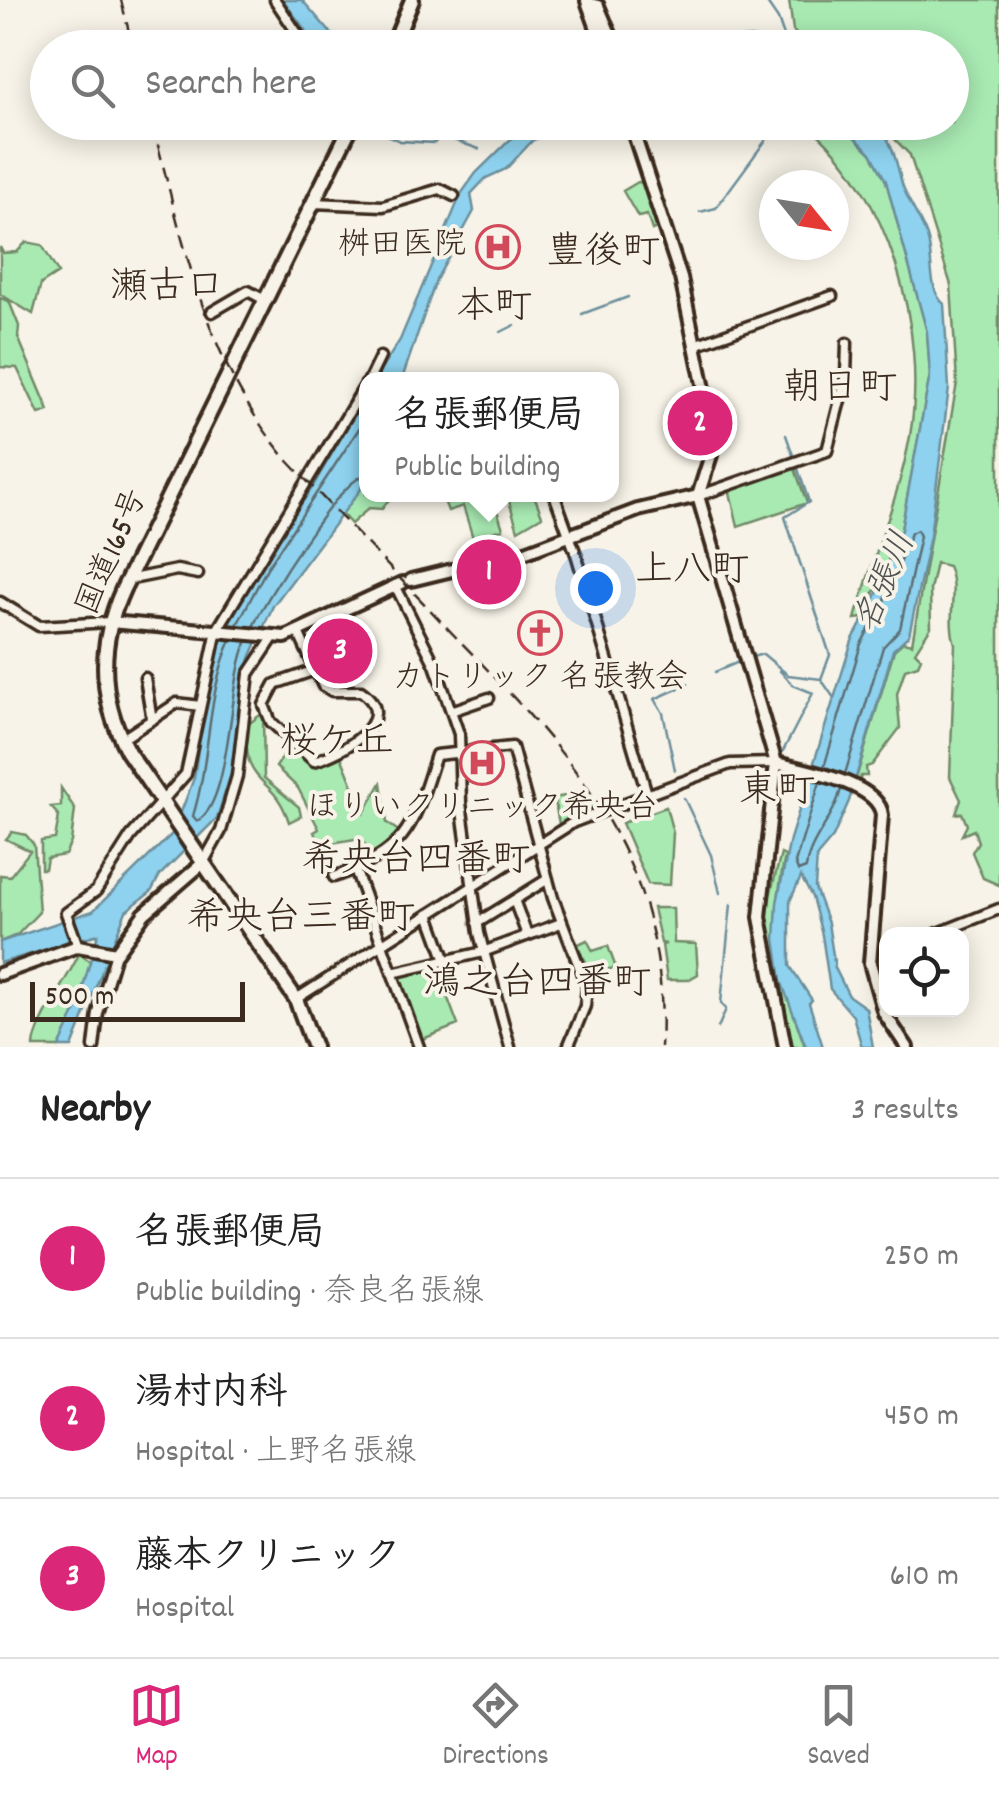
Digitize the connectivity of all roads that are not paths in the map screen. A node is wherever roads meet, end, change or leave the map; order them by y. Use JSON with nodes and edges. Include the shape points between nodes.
{"nodes":[{"id":1,"x":275,"y":0,"type":"edge"},
{"id":2,"x":412,"y":0,"type":"edge"},
{"id":3,"x":588,"y":2,"type":"edge"},
{"id":4,"x":295,"y":30,"type":"edge"},
{"id":5,"x":400,"y":30,"type":"edge"},
{"id":6,"x":598,"y":30,"type":"edge"},
{"id":7,"x":608,"y":30,"type":"edge"},
{"id":8,"x":344,"y":140,"type":"edge"},
{"id":9,"x":636,"y":140,"type":"edge"},
{"id":10,"x":454,"y":196,"type":"dead end"},
{"id":11,"x":314,"y":203,"type":"junction"},
{"id":12,"x":832,"y":296,"type":"dead end"},
{"id":13,"x":265,"y":300,"type":"junction"},
{"id":14,"x":212,"y":312,"type":"dead end"},
{"id":15,"x":848,"y":343,"type":"dead end"},
{"id":16,"x":695,"y":345,"type":"junction"},
{"id":17,"x":380,"y":357,"type":"dead end"},
{"id":18,"x":373,"y":372,"type":"edge"},
{"id":19,"x":359,"y":397,"type":"edge"},
{"id":20,"x":698,"y":496,"type":"junction"},
{"id":21,"x":557,"y":502,"type":"edge"},
{"id":22,"x":570,"y":536,"type":"junction"},
{"id":23,"x":198,"y":574,"type":"dead end"},
{"id":24,"x":127,"y":580,"type":"junction"},
{"id":25,"x":403,"y":583,"type":"junction"},
{"id":26,"x":0,"y":602,"type":"edge"},
{"id":27,"x":110,"y":622,"type":"junction"},
{"id":28,"x":218,"y":630,"type":"junction"},
{"id":29,"x":298,"y":632,"type":"junction"},
{"id":30,"x":267,"y":637,"type":"junction"},
{"id":31,"x":315,"y":670,"type":"junction"},
{"id":32,"x":145,"y":678,"type":"dead end"},
{"id":33,"x":489,"y":698,"type":"dead end"},
{"id":34,"x":200,"y":706,"type":"junction"},
{"id":35,"x":451,"y":711,"type":"junction"},
{"id":36,"x":152,"y":720,"type":"junction"},
{"id":37,"x":121,"y":740,"type":"junction"},
{"id":38,"x":461,"y":751,"type":"junction"},
{"id":39,"x":776,"y":764,"type":"junction"},
{"id":40,"x":646,"y":794,"type":"junction"},
{"id":41,"x":161,"y":802,"type":"junction"},
{"id":42,"x":539,"y":844,"type":"junction"},
{"id":43,"x":202,"y":861,"type":"junction"},
{"id":44,"x":354,"y":869,"type":"junction"},
{"id":45,"x":334,"y":876,"type":"dead end"},
{"id":46,"x":548,"y":879,"type":"junction"},
{"id":47,"x":472,"y":887,"type":"junction"},
{"id":48,"x":514,"y":900,"type":"junction"},
{"id":49,"x":999,"y":909,"type":"edge"},
{"id":50,"x":429,"y":914,"type":"junction"},
{"id":51,"x":478,"y":923,"type":"junction"},
{"id":52,"x":561,"y":923,"type":"junction"},
{"id":53,"x":954,"y":927,"type":"edge"},
{"id":54,"x":527,"y":935,"type":"junction"},
{"id":55,"x":78,"y":944,"type":"junction"},
{"id":56,"x":382,"y":945,"type":"junction"},
{"id":57,"x":113,"y":952,"type":"junction"},
{"id":58,"x":483,"y":952,"type":"junction"},
{"id":59,"x":446,"y":960,"type":"junction"},
{"id":60,"x":879,"y":969,"type":"edge"},
{"id":61,"x":871,"y":971,"type":"junction"},
{"id":62,"x":0,"y":974,"type":"edge"},
{"id":63,"x":392,"y":974,"type":"junction"},
{"id":64,"x":296,"y":999,"type":"junction"},
{"id":65,"x":94,"y":1047,"type":"edge"},
{"id":66,"x":314,"y":1047,"type":"edge"},
{"id":67,"x":419,"y":1047,"type":"edge"},
{"id":68,"x":510,"y":1047,"type":"edge"},
{"id":69,"x":568,"y":1047,"type":"edge"},
{"id":70,"x":785,"y":1047,"type":"edge"},
{"id":71,"x":907,"y":1047,"type":"edge"}],
"edges":[{"from":1,"to":4,"type":"street"},
{"from":2,"to":5,"type":"highway"},
{"from":3,"to":6,"type":"main road"},
{"from":3,"to":7,"type":"main road","via":[[598,6]]},
{"from":8,"to":11,"type":"highway","name":"国道165号"},
{"from":9,"to":16,"type":"main road","via":[[666,225]]},
{"from":10,"to":11,"type":"street","via":[[440,189],[384,206]]},
{"from":11,"to":13,"type":"highway","name":"国道165号"},
{"from":12,"to":16,"type":"street"},
{"from":13,"to":14,"type":"street","via":[[248,291]]},
{"from":13,"to":24,"type":"highway","name":"国道165号"},
{"from":15,"to":20,"type":"street","via":[[827,451]]},
{"from":16,"to":20,"type":"main road","via":[[713,438]]},
{"from":17,"to":18,"type":"street"},
{"from":19,"to":28,"type":"street"},
{"from":20,"to":22,"type":"main road"},
{"from":20,"to":39,"type":"main road"},
{"from":21,"to":22,"type":"street"},
{"from":22,"to":25,"type":"main road"},
{"from":22,"to":40,"type":"street"},
{"from":23,"to":24,"type":"street","via":[[178,570]]},
{"from":24,"to":27,"type":"highway","name":"国道165号"},
{"from":25,"to":29,"type":"main road"},
{"from":25,"to":35,"type":"street"},
{"from":26,"to":27,"type":"street","via":[[39,626]]},
{"from":27,"to":28,"type":"main road"},
{"from":27,"to":37,"type":"highway","name":"国道165号","via":[[105,691]]},
{"from":28,"to":30,"type":"main road"},
{"from":28,"to":34,"type":"street"},
{"from":29,"to":30,"type":"main road"},
{"from":29,"to":31,"type":"street"},
{"from":30,"to":43,"type":"street","via":[[249,674],[237,776],[221,831]]},
{"from":31,"to":31,"type":"street","via":[[326,689],[366,694],[374,718],[363,738],[314,761],[280,733],[264,705],[274,684]]},
{"from":32,"to":36,"type":"street"},
{"from":33,"to":35,"type":"street"},
{"from":34,"to":36,"type":"street","via":[[178,703]]},
{"from":34,"to":41,"type":"street","via":[[186,774]]},
{"from":35,"to":38,"type":"street"},
{"from":36,"to":37,"type":"street"},
{"from":37,"to":41,"type":"highway","name":"国道165号"},
{"from":38,"to":42,"type":"street","via":[[513,749]]},
{"from":38,"to":44,"type":"street","via":[[436,754],[424,798],[401,837]]},
{"from":38,"to":47,"type":"street"},
{"from":39,"to":40,"type":"street","via":[[742,760]]},
{"from":39,"to":61,"type":"main road","via":[[865,790],[879,801]]},
{"from":39,"to":70,"type":"main road","via":[[760,917]]},
{"from":40,"to":42,"type":"street","via":[[574,822]]},
{"from":41,"to":43,"type":"highway","name":"国道165号"},
{"from":41,"to":55,"type":"street","via":[[96,891],[68,914]]},
{"from":42,"to":46,"type":"street"},
{"from":42,"to":47,"type":"street"},
{"from":43,"to":57,"type":"main road"},
{"from":43,"to":64,"type":"highway","name":"国道165号"},
{"from":44,"to":45,"type":"street"},
{"from":44,"to":56,"type":"street"},
{"from":46,"to":48,"type":"street"},
{"from":46,"to":52,"type":"street"},
{"from":47,"to":50,"type":"street"},
{"from":47,"to":51,"type":"street"},
{"from":48,"to":51,"type":"street"},
{"from":48,"to":54,"type":"street"},
{"from":49,"to":53,"type":"street"},
{"from":50,"to":56,"type":"street"},
{"from":50,"to":59,"type":"street"},
{"from":51,"to":58,"type":"street"},
{"from":52,"to":54,"type":"street"},
{"from":52,"to":69,"type":"street","via":[[587,991]]},
{"from":54,"to":58,"type":"street"},
{"from":55,"to":57,"type":"main road"},
{"from":55,"to":62,"type":"main road"},
{"from":56,"to":63,"type":"street"},
{"from":56,"to":64,"type":"street"},
{"from":57,"to":65,"type":"street"},
{"from":58,"to":59,"type":"street"},
{"from":58,"to":68,"type":"street"},
{"from":59,"to":63,"type":"street"},
{"from":60,"to":61,"type":"street"},
{"from":61,"to":71,"type":"main road","via":[[884,1013]]},
{"from":63,"to":67,"type":"street"},
{"from":64,"to":66,"type":"highway","name":"国道165号"}]}
